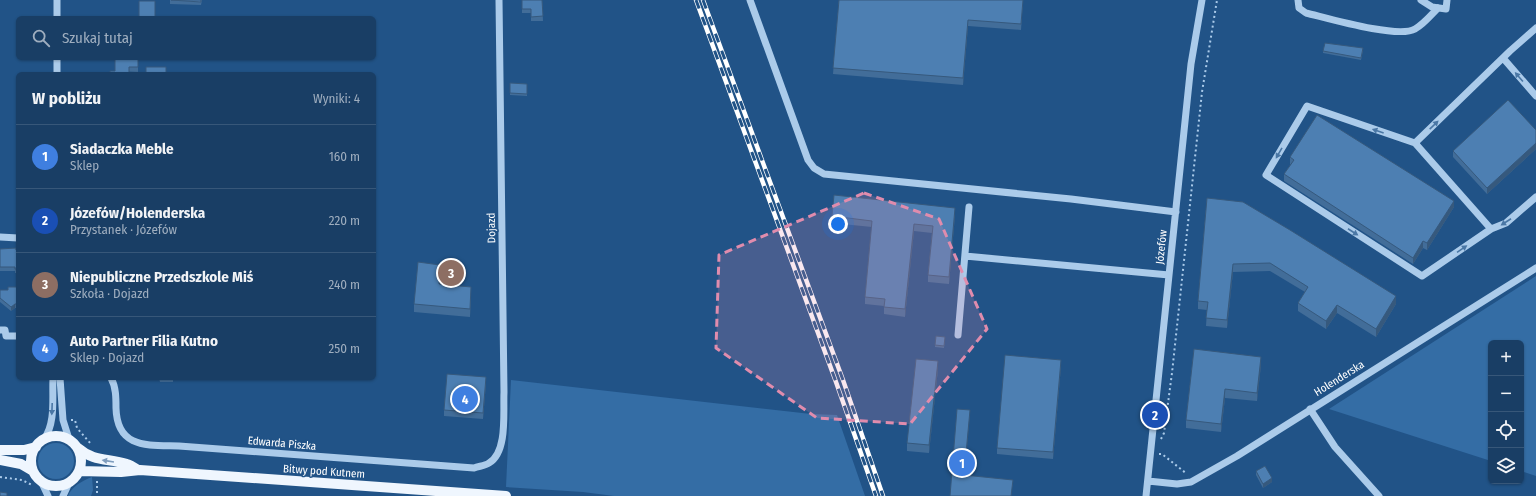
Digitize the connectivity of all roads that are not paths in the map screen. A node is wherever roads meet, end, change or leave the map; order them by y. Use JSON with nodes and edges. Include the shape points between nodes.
{"nodes":[{"id":1,"x":57,"y":0,"type":"edge"},
{"id":2,"x":499,"y":0,"type":"edge"},
{"id":3,"x":750,"y":0,"type":"edge"},
{"id":4,"x":1202,"y":0,"type":"edge"},
{"id":5,"x":1298,"y":0,"type":"edge"},
{"id":6,"x":1421,"y":0,"type":"edge"},
{"id":7,"x":1447,"y":0,"type":"edge"},
{"id":8,"x":1438,"y":8,"type":"junction"},
{"id":9,"x":57,"y":16,"type":"edge"},
{"id":10,"x":1536,"y":28,"type":"edge"},
{"id":11,"x":1503,"y":58,"type":"junction"},
{"id":12,"x":57,"y":60,"type":"edge"},
{"id":13,"x":57,"y":72,"type":"edge"},
{"id":14,"x":1536,"y":96,"type":"edge"},
{"id":15,"x":1415,"y":143,"type":"junction"},
{"id":16,"x":1536,"y":197,"type":"edge"},
{"id":17,"x":969,"y":207,"type":"dead end"},
{"id":18,"x":1176,"y":212,"type":"junction"},
{"id":19,"x":1491,"y":229,"type":"junction"},
{"id":20,"x":0,"y":237,"type":"edge"},
{"id":21,"x":16,"y":238,"type":"edge"},
{"id":22,"x":965,"y":256,"type":"junction"},
{"id":23,"x":1536,"y":268,"type":"edge"},
{"id":24,"x":1169,"y":274,"type":"junction"},
{"id":25,"x":0,"y":330,"type":"edge"},
{"id":26,"x":958,"y":335,"type":"dead end"},
{"id":27,"x":16,"y":336,"type":"edge"},
{"id":28,"x":53,"y":380,"type":"edge"},
{"id":29,"x":60,"y":380,"type":"edge"},
{"id":30,"x":112,"y":380,"type":"edge"},
{"id":31,"x":1310,"y":409,"type":"junction"},
{"id":32,"x":44,"y":439,"type":"junction"},
{"id":33,"x":69,"y":439,"type":"junction"},
{"id":34,"x":36,"y":447,"type":"junction"},
{"id":35,"x":78,"y":448,"type":"junction"},
{"id":36,"x":0,"y":450,"type":"edge"},
{"id":37,"x":497,"y":455,"type":"joint"},
{"id":38,"x":0,"y":460,"type":"edge"},
{"id":39,"x":140,"y":470,"type":"junction"},
{"id":40,"x":33,"y":471,"type":"junction"},
{"id":41,"x":79,"y":471,"type":"junction"},
{"id":42,"x":1148,"y":481,"type":"junction"},
{"id":43,"x":69,"y":483,"type":"junction"},
{"id":44,"x":38,"y":484,"type":"junction"},
{"id":45,"x":48,"y":496,"type":"edge"},
{"id":46,"x":64,"y":496,"type":"edge"},
{"id":47,"x":506,"y":496,"type":"edge"},
{"id":48,"x":1146,"y":496,"type":"edge"},
{"id":49,"x":1379,"y":496,"type":"edge"}],
"edges":[{"from":1,"to":9,"type":"street"},
{"from":2,"to":37,"type":"street","name":"Dojazd","via":[[504,392],[502,445]]},
{"from":3,"to":18,"type":"street","via":[[808,160],[814,168],[824,174]]},
{"from":4,"to":18,"type":"street","name":"Józefów","via":[[1191,64]]},
{"from":5,"to":8,"type":"street","via":[[1298,8],[1306,13],[1386,31],[1414,30]]},
{"from":6,"to":8,"type":"street"},
{"from":7,"to":8,"type":"street","via":[[1446,9]]},
{"from":10,"to":11,"type":"street"},
{"from":14,"to":11,"type":"street","one_way":true},
{"from":15,"to":11,"type":"street","one_way":true},
{"from":12,"to":13,"type":"street"},
{"from":15,"to":19,"type":"street"},
{"from":15,"to":19,"type":"street","one_way":true,"via":[[1307,106],[1266,176],[1422,276]]},
{"from":16,"to":19,"type":"street","one_way":true,"via":[[1506,223]]},
{"from":17,"to":22,"type":"street"},
{"from":18,"to":24,"type":"street","name":"Józefów"},
{"from":20,"to":21,"type":"street"},
{"from":22,"to":24,"type":"street"},
{"from":22,"to":26,"type":"street"},
{"from":23,"to":31,"type":"street","name":"Holenderska"},
{"from":24,"to":42,"type":"street","name":"Józefów"},
{"from":25,"to":27,"type":"street","via":[[5,330],[6,336]]},
{"from":28,"to":32,"type":"street","one_way":true,"via":[[51,422]]},
{"from":29,"to":33,"type":"street","via":[[63,420]]},
{"from":30,"to":37,"type":"street","name":"Edwarda Piszka","via":[[116,419],[122,432],[132,442],[474,468],[489,464]]},
{"from":31,"to":42,"type":"street","name":"Holenderska","via":[[1192,482],[1176,484]]},
{"from":31,"to":49,"type":"street","via":[[1335,447]]},
{"from":32,"to":33,"type":"main road","via":[[57,436]]},
{"from":32,"to":34,"type":"main road"},
{"from":33,"to":35,"type":"main road"},
{"from":34,"to":36,"type":"main road"},
{"from":34,"to":40,"type":"main road","via":[[31,460]]},
{"from":39,"to":35,"type":"main road","name":"Bitwy pod Kutnem","one_way":true,"via":[[127,464],[86,455]]},
{"from":35,"to":41,"type":"main road","via":[[81,462]]},
{"from":38,"to":40,"type":"main road","via":[[20,464]]},
{"from":39,"to":41,"type":"main road","name":"Bitwy pod Kutnem"},
{"from":39,"to":47,"type":"main road","name":"Bitwy pod Kutnem"},
{"from":40,"to":44,"type":"main road"},
{"from":41,"to":43,"type":"main road"},
{"from":42,"to":48,"type":"street","name":"Józefów"},
{"from":43,"to":44,"type":"main road","via":[[57,486]]},
{"from":43,"to":46,"type":"street"},
{"from":44,"to":45,"type":"street"}]}
